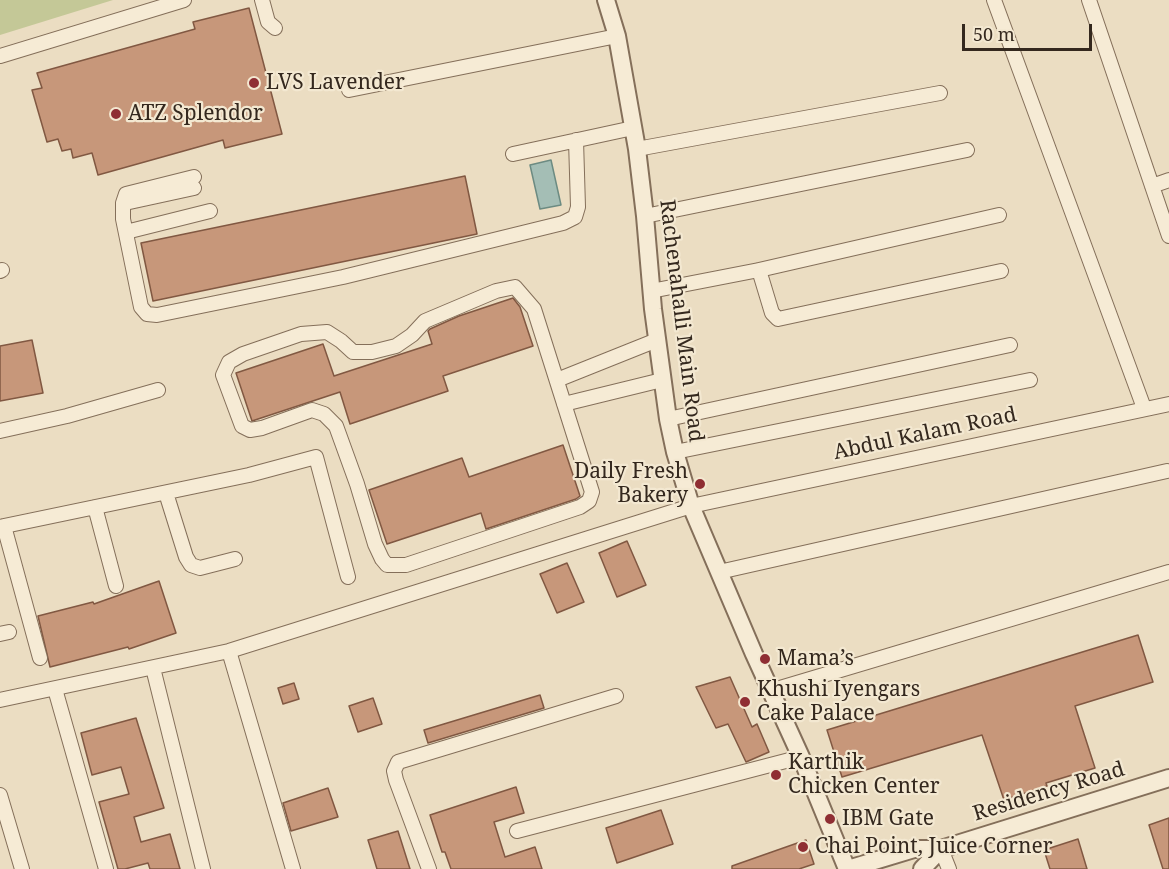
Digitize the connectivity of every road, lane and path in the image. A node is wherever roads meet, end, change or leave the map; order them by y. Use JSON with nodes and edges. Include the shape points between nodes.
{"nodes":[{"id":1,"x":184,"y":0,"type":"edge"},
{"id":2,"x":262,"y":0,"type":"edge"},
{"id":3,"x":606,"y":0,"type":"edge"},
{"id":4,"x":994,"y":0,"type":"edge"},
{"id":5,"x":1089,"y":0,"type":"edge"},
{"id":6,"x":275,"y":28,"type":"dead end"},
{"id":7,"x":616,"y":36,"type":"junction"},
{"id":8,"x":0,"y":56,"type":"edge"},
{"id":9,"x":349,"y":90,"type":"dead end"},
{"id":10,"x":940,"y":93,"type":"dead end"},
{"id":11,"x":633,"y":128,"type":"junction"},
{"id":12,"x":576,"y":140,"type":"junction"},
{"id":13,"x":637,"y":149,"type":"junction"},
{"id":14,"x":968,"y":150,"type":"dead end"},
{"id":15,"x":513,"y":154,"type":"dead end"},
{"id":16,"x":1169,"y":180,"type":"edge"},
{"id":17,"x":194,"y":182,"type":"dead end"},
{"id":18,"x":1152,"y":186,"type":"junction"},
{"id":19,"x":210,"y":211,"type":"dead end"},
{"id":20,"x":999,"y":215,"type":"dead end"},
{"id":21,"x":645,"y":216,"type":"junction"},
{"id":22,"x":126,"y":232,"type":"junction"},
{"id":23,"x":1169,"y":236,"type":"edge"},
{"id":24,"x":759,"y":270,"type":"junction"},
{"id":25,"x":1001,"y":271,"type":"dead end"},
{"id":26,"x":651,"y":291,"type":"junction"},
{"id":27,"x":657,"y":340,"type":"junction"},
{"id":28,"x":1010,"y":345,"type":"dead end"},
{"id":29,"x":556,"y":380,"type":"junction"},
{"id":30,"x":662,"y":380,"type":"junction"},
{"id":31,"x":1030,"y":380,"type":"dead end"},
{"id":32,"x":158,"y":390,"type":"dead end"},
{"id":33,"x":564,"y":404,"type":"junction"},
{"id":34,"x":1169,"y":404,"type":"edge"},
{"id":35,"x":1144,"y":408,"type":"junction"},
{"id":36,"x":668,"y":419,"type":"junction"},
{"id":37,"x":0,"y":431,"type":"edge"},
{"id":38,"x":675,"y":452,"type":"junction"},
{"id":39,"x":1167,"y":471,"type":"dead end"},
{"id":40,"x":166,"y":493,"type":"junction"},
{"id":41,"x":691,"y":506,"type":"junction"},
{"id":42,"x":95,"y":507,"type":"junction"},
{"id":43,"x":2,"y":527,"type":"edge"},
{"id":44,"x":235,"y":559,"type":"dead end"},
{"id":45,"x":719,"y":572,"type":"junction"},
{"id":46,"x":1169,"y":572,"type":"edge"},
{"id":47,"x":348,"y":577,"type":"dead end"},
{"id":48,"x":116,"y":586,"type":"dead end"},
{"id":49,"x":229,"y":651,"type":"junction"},
{"id":50,"x":40,"y":658,"type":"dead end"},
{"id":51,"x":153,"y":668,"type":"junction"},
{"id":52,"x":55,"y":689,"type":"junction"},
{"id":53,"x":770,"y":691,"type":"junction"},
{"id":54,"x":616,"y":696,"type":"dead end"},
{"id":55,"x":0,"y":700,"type":"edge"},
{"id":56,"x":801,"y":757,"type":"junction"},
{"id":57,"x":1169,"y":778,"type":"edge"},
{"id":58,"x":0,"y":795,"type":"edge"},
{"id":59,"x":517,"y":831,"type":"dead end"},
{"id":60,"x":6,"y":839,"type":"edge"},
{"id":61,"x":941,"y":849,"type":"junction"},
{"id":62,"x":22,"y":869,"type":"edge"},
{"id":63,"x":106,"y":869,"type":"edge"},
{"id":64,"x":203,"y":869,"type":"edge"},
{"id":65,"x":293,"y":869,"type":"edge"},
{"id":66,"x":429,"y":869,"type":"edge"},
{"id":67,"x":847,"y":869,"type":"edge"},
{"id":68,"x":922,"y":869,"type":"edge"},
{"id":69,"x":948,"y":869,"type":"edge"}],
"edges":[{"from":1,"to":8,"type":"street"},
{"from":2,"to":6,"type":"street","via":[[268,22]]},
{"from":3,"to":7,"type":"street","name":"Rachenahalli Main Road"},
{"from":4,"to":35,"type":"street"},
{"from":5,"to":18,"type":"street"},
{"from":7,"to":9,"type":"street"},
{"from":7,"to":11,"type":"street","name":"Rachenahalli Main Road"},
{"from":10,"to":13,"type":"street"},
{"from":11,"to":12,"type":"street"},
{"from":11,"to":13,"type":"street","name":"Rachenahalli Main Road"},
{"from":12,"to":15,"type":"street"},
{"from":12,"to":22,"type":"street","via":[[576,217],[563,224],[343,277],[147,314],[141,307]]},
{"from":13,"to":21,"type":"street","name":"Rachenahalli Main Road"},
{"from":14,"to":21,"type":"street"},
{"from":16,"to":18,"type":"street"},
{"from":17,"to":22,"type":"street","via":[[126,194]]},
{"from":18,"to":23,"type":"street"},
{"from":19,"to":22,"type":"street"},
{"from":20,"to":24,"type":"street"},
{"from":21,"to":26,"type":"street","name":"Rachenahalli Main Road"},
{"from":24,"to":25,"type":"street","via":[[772,313],[778,319]]},
{"from":24,"to":26,"type":"street"},
{"from":26,"to":27,"type":"street","name":"Rachenahalli Main Road"},
{"from":27,"to":29,"type":"street"},
{"from":27,"to":30,"type":"street","name":"Rachenahalli Main Road"},
{"from":28,"to":36,"type":"street"},
{"from":29,"to":33,"type":"street"},
{"from":29,"to":33,"type":"street","via":[[534,309],[515,287],[424,321],[396,346],[353,352],[327,332],[301,334],[243,354],[229,363],[223,375],[242,426],[250,430],[312,410],[324,414],[336,426],[375,544],[387,565],[395,566],[417,562],[589,501],[592,492]]},
{"from":30,"to":33,"type":"street"},
{"from":30,"to":36,"type":"street","name":"Rachenahalli Main Road"},
{"from":31,"to":38,"type":"street"},
{"from":32,"to":37,"type":"street"},
{"from":34,"to":35,"type":"street","name":"Abdul Kalam Road"},
{"from":35,"to":41,"type":"street","name":"Abdul Kalam Road"},
{"from":36,"to":38,"type":"street","name":"Rachenahalli Main Road"},
{"from":38,"to":41,"type":"street","name":"Rachenahalli Main Road"},
{"from":39,"to":45,"type":"street"},
{"from":40,"to":42,"type":"street"},
{"from":40,"to":44,"type":"street","via":[[191,565],[200,568]]},
{"from":40,"to":47,"type":"street","via":[[316,457]]},
{"from":41,"to":45,"type":"street","name":"Rachenahalli Main Road"},
{"from":41,"to":49,"type":"street","name":"Abdul Kalam Road"},
{"from":42,"to":43,"type":"street"},
{"from":42,"to":48,"type":"street"},
{"from":43,"to":50,"type":"street"},
{"from":45,"to":53,"type":"street","name":"Rachenahalli Main Road"},
{"from":46,"to":53,"type":"street"},
{"from":49,"to":51,"type":"street","name":"Abdul Kalam Road"},
{"from":49,"to":65,"type":"street"},
{"from":51,"to":52,"type":"street","name":"Abdul Kalam Road"},
{"from":51,"to":64,"type":"street"},
{"from":52,"to":55,"type":"street","name":"Abdul Kalam Road"},
{"from":52,"to":63,"type":"street"},
{"from":53,"to":56,"type":"street","name":"Rachenahalli Main Road"},
{"from":54,"to":66,"type":"street","via":[[398,762],[394,771],[399,790]]},
{"from":56,"to":59,"type":"street"},
{"from":56,"to":67,"type":"street","name":"Rachenahalli Main Road"},
{"from":57,"to":61,"type":"street","name":"Residency Road"},
{"from":58,"to":60,"type":"street"},
{"from":60,"to":62,"type":"street"},
{"from":61,"to":67,"type":"street","name":"Residency Road","via":[[914,849]]},
{"from":61,"to":68,"type":"street","name":"Residency Road"},
{"from":61,"to":69,"type":"street"}]}
